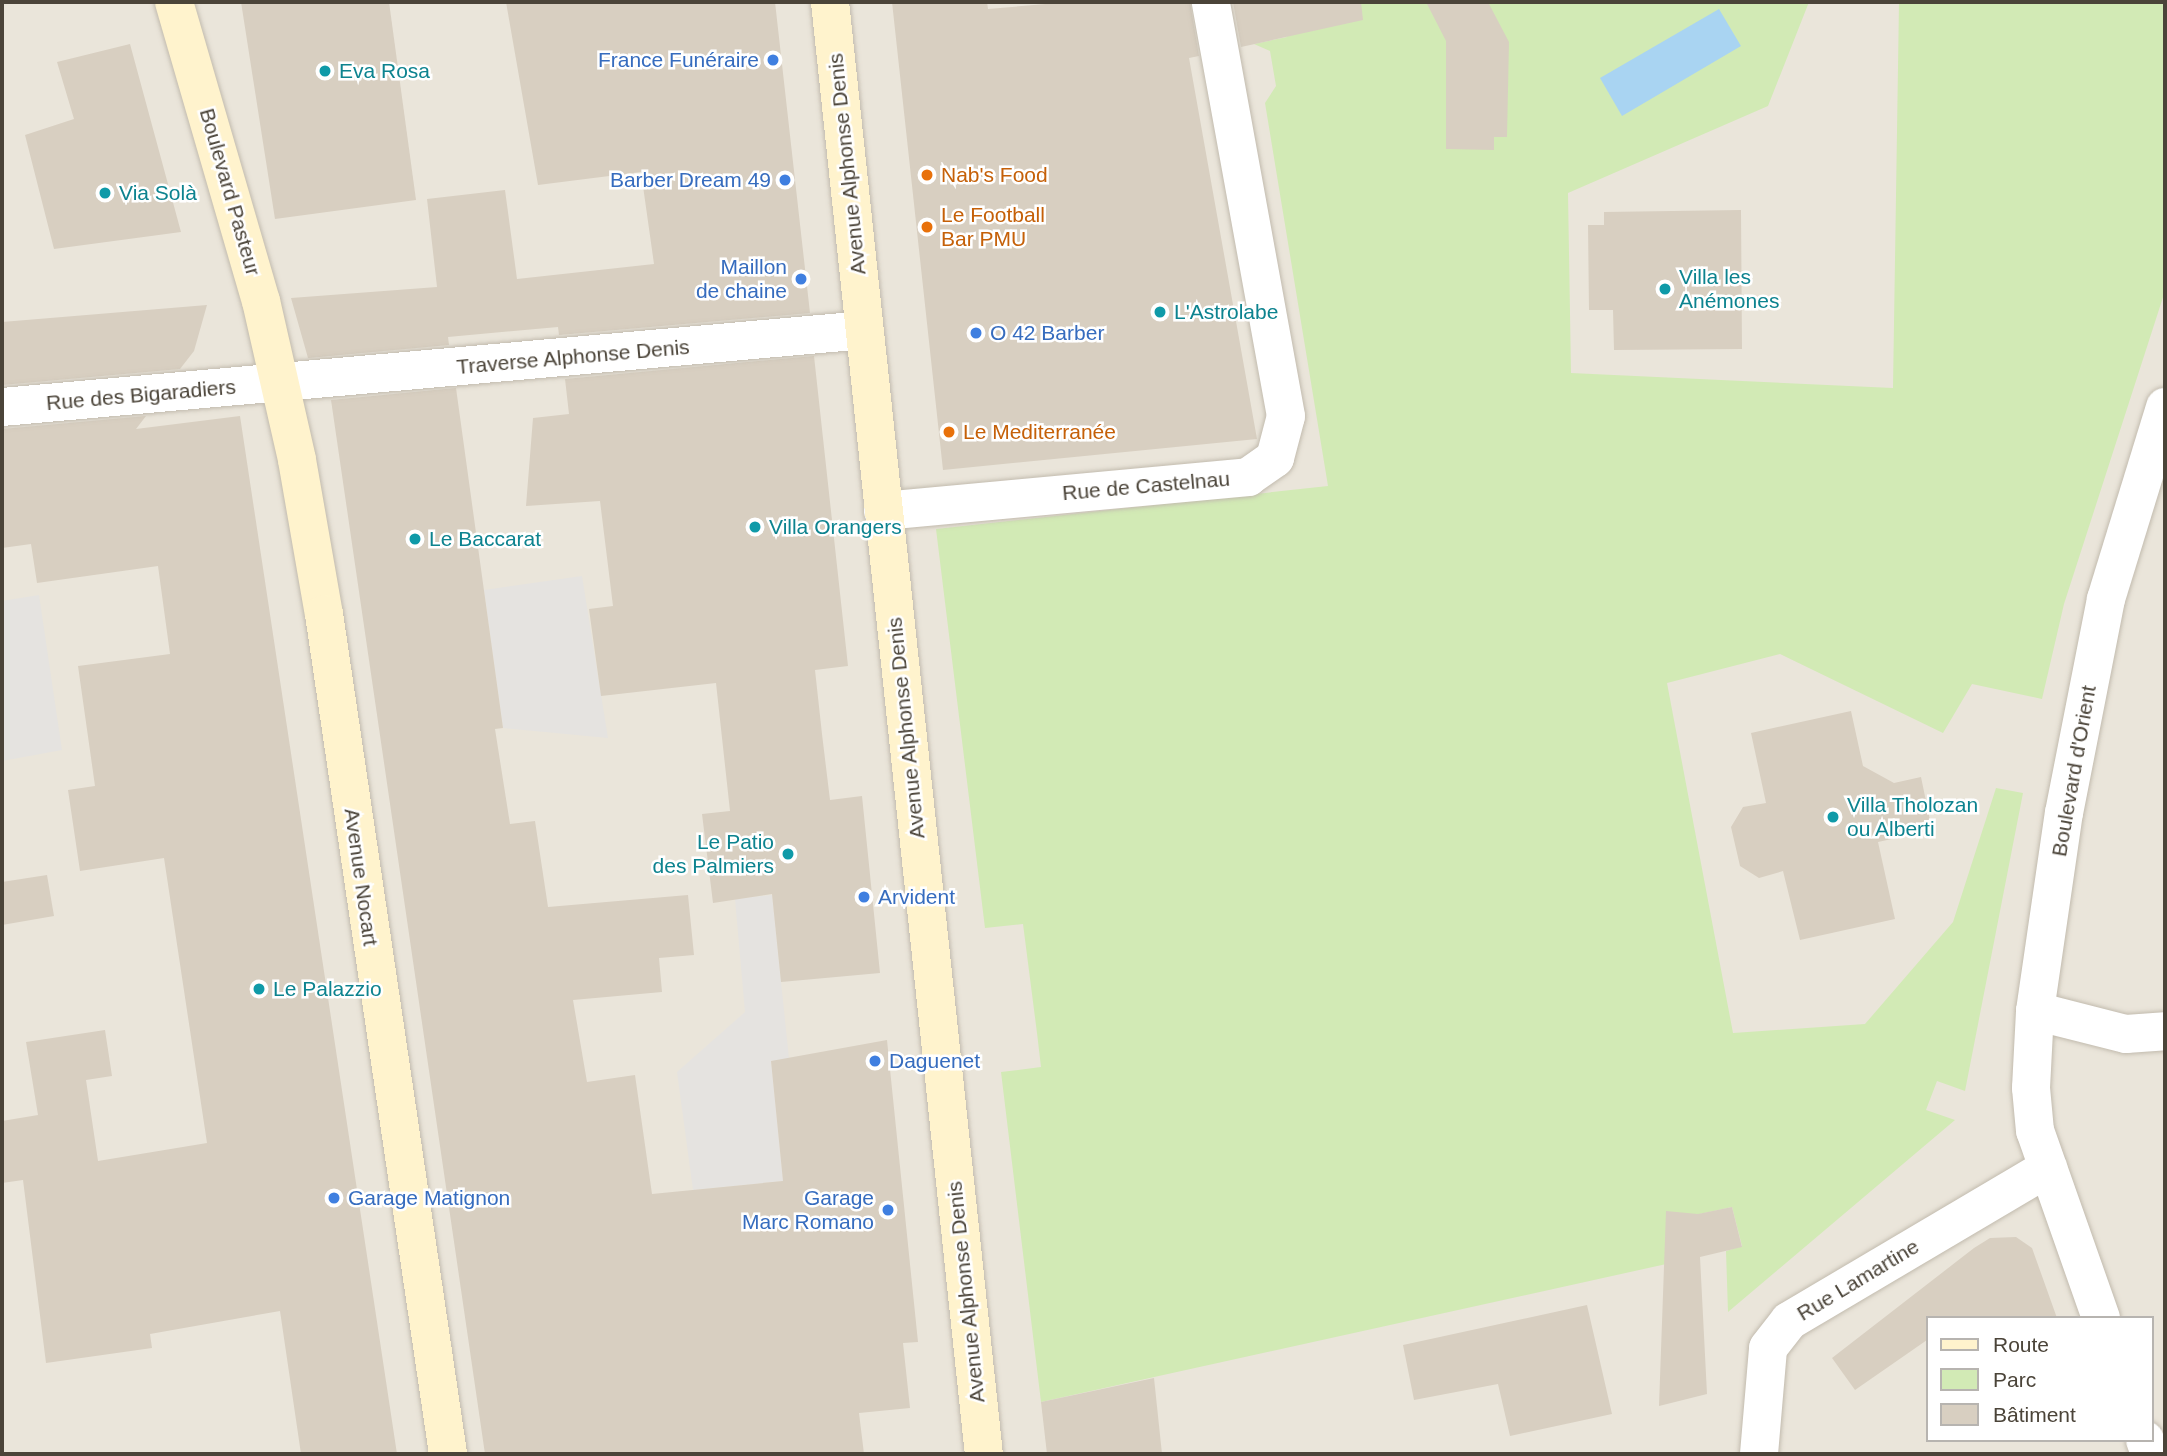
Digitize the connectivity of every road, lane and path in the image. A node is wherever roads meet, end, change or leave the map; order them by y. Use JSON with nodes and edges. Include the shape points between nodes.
{"nodes":[{"id":1,"x":174,"y":2,"type":"edge"},
{"id":2,"x":830,"y":2,"type":"edge"},
{"id":3,"x":1211,"y":2,"type":"edge"},
{"id":4,"x":865,"y":330,"type":"junction"},
{"id":5,"x":281,"y":383,"type":"junction"},
{"id":6,"x":2,"y":407,"type":"edge"},
{"id":7,"x":2165,"y":407,"type":"edge"},
{"id":8,"x":883,"y":511,"type":"junction"},
{"id":9,"x":2035,"y":1011,"type":"junction"},
{"id":10,"x":2165,"y":1031,"type":"edge"},
{"id":11,"x":2048,"y":1168,"type":"junction"},
{"id":12,"x":2100,"y":1316,"type":"edge"},
{"id":13,"x":448,"y":1454,"type":"edge"},
{"id":14,"x":984,"y":1454,"type":"edge"},
{"id":15,"x":1759,"y":1454,"type":"edge"}],
"edges":[{"from":1,"to":5,"type":"street","name":"Boulevard Pasteur"},
{"from":2,"to":4,"type":"street","name":"Avenue Alphonse Denis"},
{"from":3,"to":8,"type":"street","name":"Rue de Castelnau","via":[[1286,416],[1275,458],[1248,477]]},
{"from":4,"to":5,"type":"street","name":"Traverse Alphonse Denis"},
{"from":4,"to":8,"type":"street","name":"Avenue Alphonse Denis"},
{"from":5,"to":6,"type":"street","name":"Rue des Bigaradiers"},
{"from":5,"to":13,"type":"street","name":"Avenue Nocart","via":[[324,614]]},
{"from":7,"to":9,"type":"street","name":"Boulevard d'Orient","via":[[2106,599],[2064,813]]},
{"from":8,"to":14,"type":"street","name":"Avenue Alphonse Denis"},
{"from":9,"to":10,"type":"street","via":[[2126,1034]]},
{"from":9,"to":11,"type":"street","name":"Boulevard d'Orient","via":[[2031,1088],[2035,1131]]},
{"from":11,"to":12,"type":"street","name":"Boulevard d'Orient"},
{"from":11,"to":15,"type":"street","name":"Rue Lamartine","via":[[1789,1321],[1769,1348]]}]}
